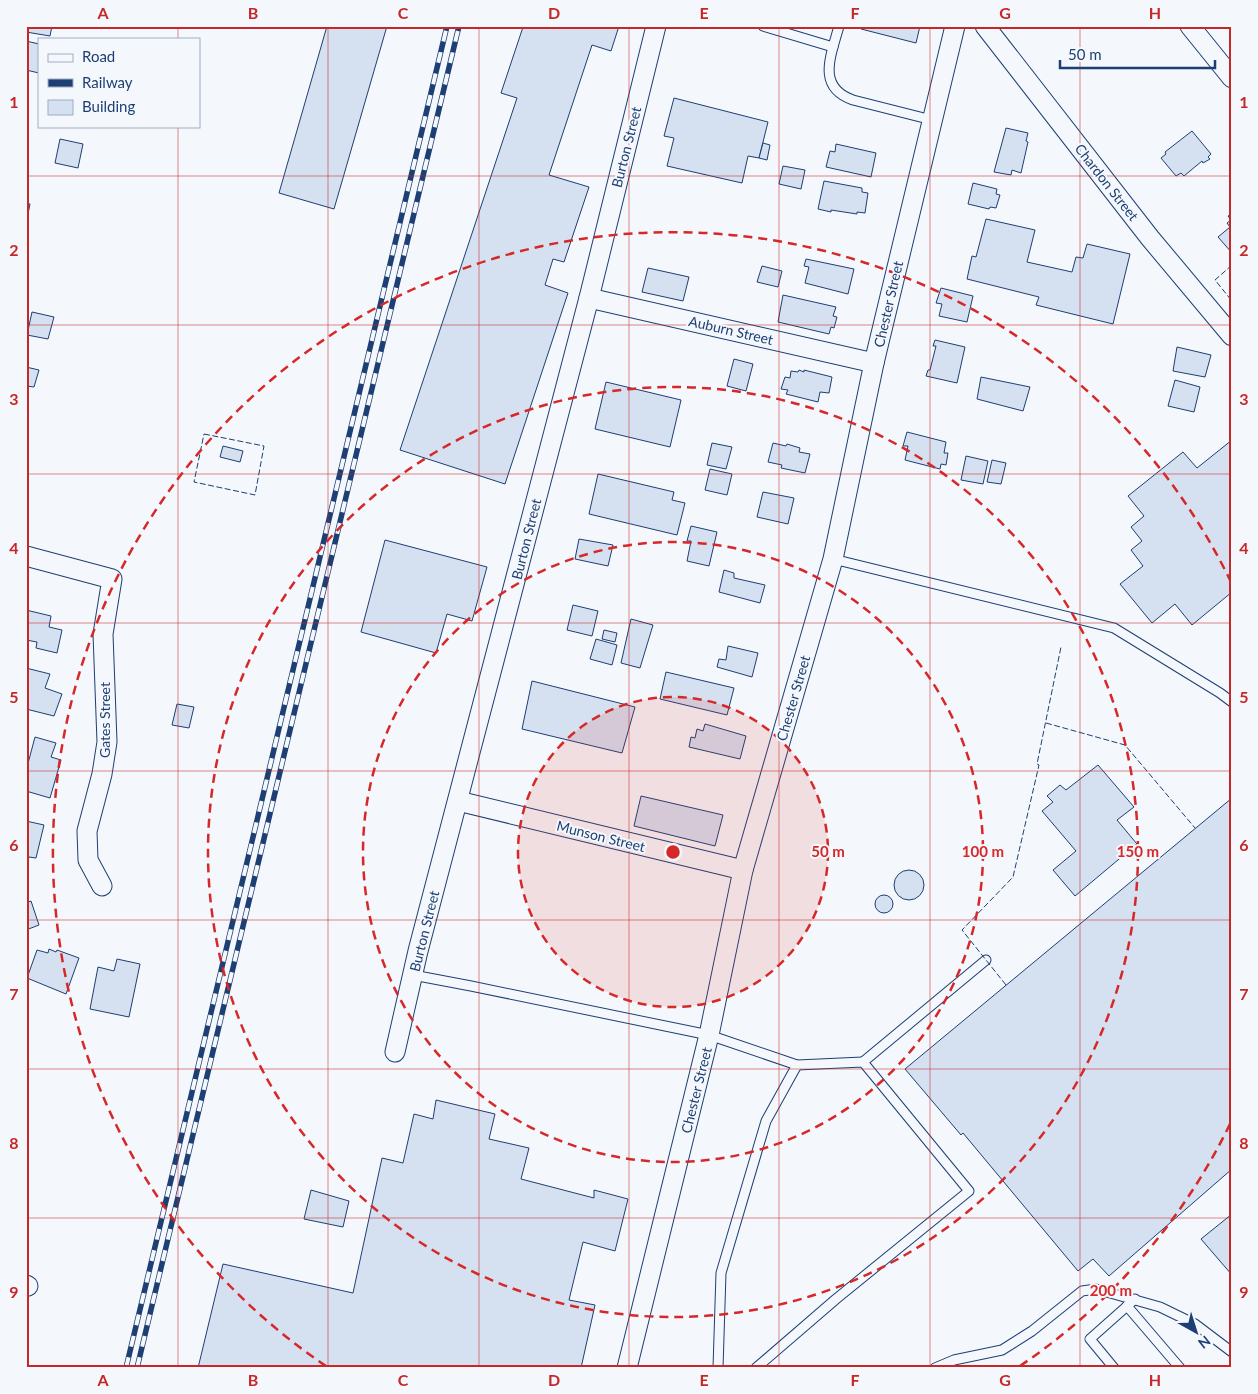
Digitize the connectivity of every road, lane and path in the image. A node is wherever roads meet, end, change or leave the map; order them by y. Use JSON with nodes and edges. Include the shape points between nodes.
{"nodes":[{"id":1,"x":656,"y":26,"type":"edge"},
{"id":2,"x":763,"y":26,"type":"edge"},
{"id":3,"x":839,"y":26,"type":"edge"},
{"id":4,"x":955,"y":26,"type":"edge"},
{"id":5,"x":985,"y":26,"type":"edge"},
{"id":6,"x":1190,"y":26,"type":"edge"},
{"id":7,"x":834,"y":47,"type":"junction"},
{"id":8,"x":1232,"y":78,"type":"edge"},
{"id":9,"x":932,"y":120,"type":"junction"},
{"id":10,"x":589,"y":298,"type":"junction"},
{"id":11,"x":1232,"y":336,"type":"edge"},
{"id":12,"x":874,"y":363,"type":"junction"},
{"id":13,"x":26,"y":556,"type":"edge"},
{"id":14,"x":833,"y":559,"type":"junction"},
{"id":15,"x":1232,"y":702,"type":"edge"},
{"id":16,"x":458,"y":801,"type":"junction"},
{"id":17,"x":744,"y":870,"type":"junction"},
{"id":18,"x":102,"y":886,"type":"dead end"},
{"id":19,"x":986,"y":960,"type":"dead end"},
{"id":20,"x":413,"y":976,"type":"junction"},
{"id":21,"x":709,"y":1035,"type":"junction"},
{"id":22,"x":395,"y":1052,"type":"dead end"},
{"id":23,"x":863,"y":1062,"type":"junction"},
{"id":24,"x":797,"y":1065,"type":"junction"},
{"id":25,"x":1135,"y":1299,"type":"junction"},
{"id":26,"x":1128,"y":1306,"type":"junction"},
{"id":27,"x":1232,"y":1352,"type":"edge"},
{"id":28,"x":627,"y":1368,"type":"edge"},
{"id":29,"x":718,"y":1368,"type":"edge"},
{"id":30,"x":756,"y":1368,"type":"edge"},
{"id":31,"x":935,"y":1368,"type":"edge"},
{"id":32,"x":1114,"y":1368,"type":"edge"},
{"id":33,"x":1180,"y":1368,"type":"edge"}],
"edges":[{"from":1,"to":10,"type":"street","name":"Burton Street"},
{"from":2,"to":7,"type":"lane"},
{"from":3,"to":7,"type":"lane"},
{"from":4,"to":9,"type":"street","name":"Chester Street"},
{"from":5,"to":11,"type":"street","name":"Chardon Street","via":[[1150,238]]},
{"from":6,"to":8,"type":"street"},
{"from":7,"to":9,"type":"lane","via":[[829,72],[831,82],[842,96]]},
{"from":9,"to":12,"type":"street","name":"Chester Street"},
{"from":10,"to":12,"type":"street","name":"Auburn Street"},
{"from":10,"to":16,"type":"street","name":"Burton Street"},
{"from":12,"to":14,"type":"street","name":"Chester Street"},
{"from":13,"to":18,"type":"street","name":"Gates Street","via":[[112,579],[103,634],[107,742],[88,830],[88,860]]},
{"from":14,"to":15,"type":"lane","via":[[1114,628]]},
{"from":14,"to":17,"type":"street","name":"Chester Street"},
{"from":16,"to":17,"type":"street","name":"Munson Street"},
{"from":16,"to":20,"type":"street","name":"Burton Street"},
{"from":17,"to":21,"type":"street","name":"Chester Street"},
{"from":19,"to":23,"type":"lane"},
{"from":20,"to":21,"type":"lane"},
{"from":20,"to":22,"type":"street","name":"Burton Street"},
{"from":21,"to":24,"type":"lane"},
{"from":21,"to":28,"type":"street","name":"Chester Street"},
{"from":23,"to":24,"type":"lane"},
{"from":23,"to":30,"type":"lane","via":[[969,1191]]},
{"from":24,"to":29,"type":"lane","via":[[766,1121],[721,1272]]},
{"from":25,"to":26,"type":"lane"},
{"from":25,"to":27,"type":"lane","via":[[1195,1324]]},
{"from":25,"to":31,"type":"lane","via":[[1096,1289],[1082,1291],[1032,1331],[1002,1350],[954,1360]]},
{"from":26,"to":32,"type":"lane","via":[[1090,1339]]},
{"from":26,"to":33,"type":"lane"}]}
